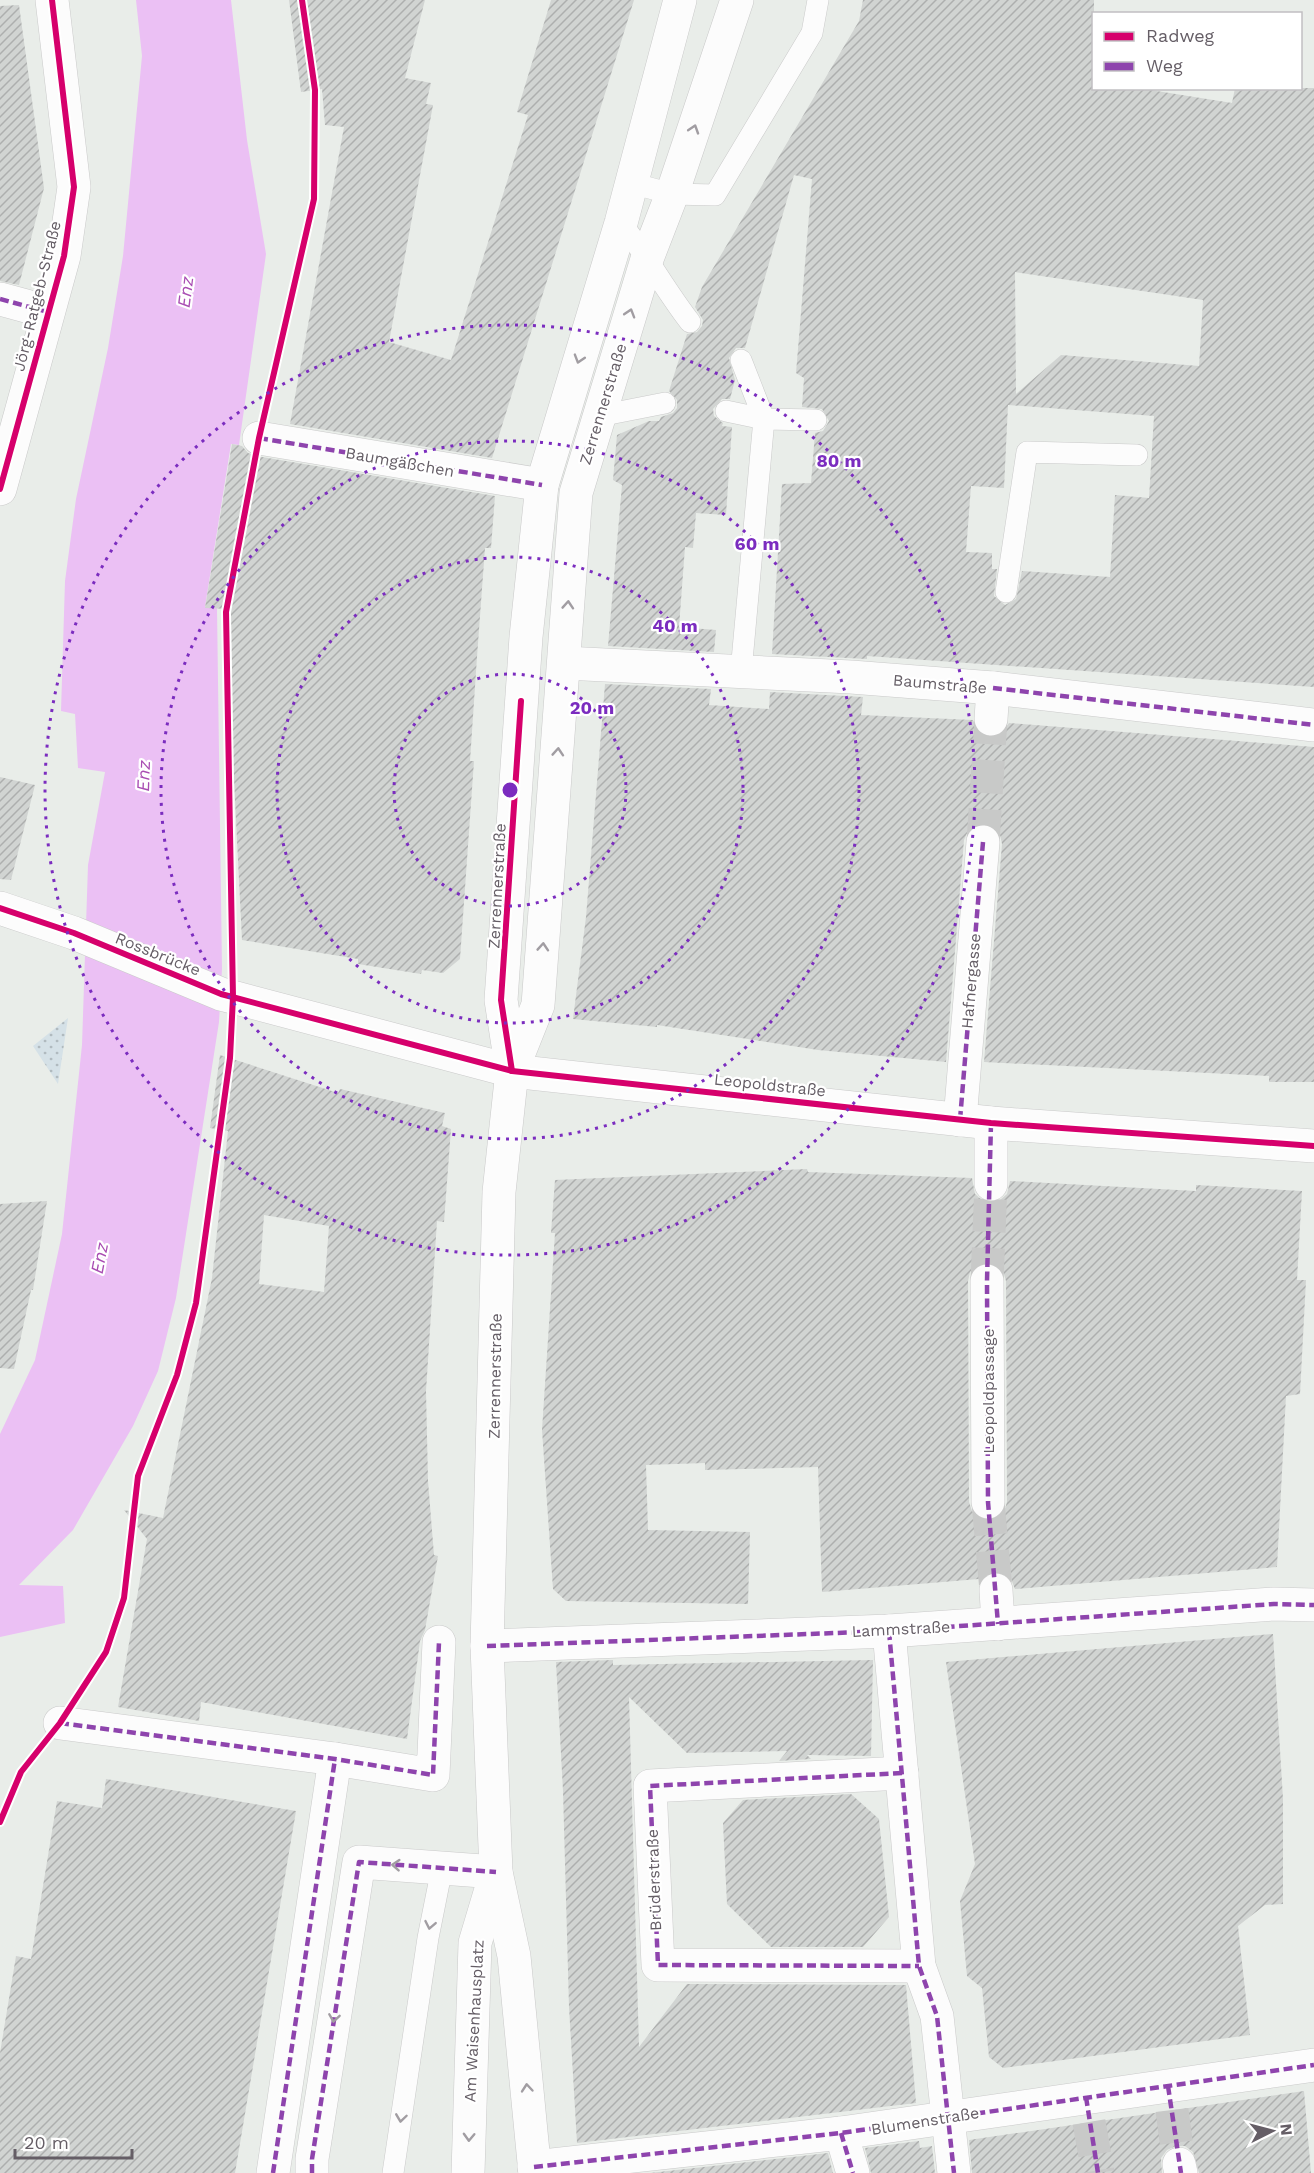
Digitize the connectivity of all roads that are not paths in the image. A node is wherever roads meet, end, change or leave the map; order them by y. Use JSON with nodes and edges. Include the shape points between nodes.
{"nodes":[{"id":1,"x":52,"y":0,"type":"edge"},
{"id":2,"x":680,"y":0,"type":"edge"},
{"id":3,"x":737,"y":0,"type":"edge"},
{"id":4,"x":818,"y":0,"type":"edge"},
{"id":5,"x":631,"y":183,"type":"junction"},
{"id":6,"x":672,"y":194,"type":"junction"},
{"id":7,"x":621,"y":223,"type":"junction"},
{"id":8,"x":648,"y":256,"type":"junction"},
{"id":9,"x":0,"y":299,"type":"edge"},
{"id":10,"x":48,"y":312,"type":"junction"},
{"id":11,"x":690,"y":322,"type":"dead end"},
{"id":12,"x":741,"y":360,"type":"dead end"},
{"id":13,"x":665,"y":403,"type":"dead end"},
{"id":14,"x":726,"y":411,"type":"dead end"},
{"id":15,"x":599,"y":416,"type":"junction"},
{"id":16,"x":764,"y":419,"type":"junction"},
{"id":17,"x":816,"y":420,"type":"dead end"},
{"id":18,"x":259,"y":438,"type":"dead end"},
{"id":19,"x":1137,"y":455,"type":"dead end"},
{"id":20,"x":542,"y":485,"type":"junction"},
{"id":21,"x":0,"y":489,"type":"edge"},
{"id":22,"x":1006,"y":592,"type":"dead end"},
{"id":23,"x":564,"y":663,"type":"junction"},
{"id":24,"x":741,"y":672,"type":"junction"},
{"id":25,"x":1314,"y":725,"type":"edge"},
{"id":26,"x":982,"y":842,"type":"tunnel mouth"},
{"id":27,"x":0,"y":908,"type":"edge"},
{"id":28,"x":227,"y":996,"type":"joint"},
{"id":29,"x":512,"y":1071,"type":"junction"},
{"id":30,"x":975,"y":1122,"type":"junction"},
{"id":31,"x":1314,"y":1146,"type":"edge"},
{"id":32,"x":991,"y":1184,"type":"tunnel mouth"},
{"id":33,"x":987,"y":1281,"type":"tunnel mouth"},
{"id":34,"x":988,"y":1502,"type":"tunnel mouth"},
{"id":35,"x":996,"y":1590,"type":"tunnel mouth"},
{"id":36,"x":1314,"y":1605,"type":"edge"},
{"id":37,"x":998,"y":1624,"type":"junction"},
{"id":38,"x":889,"y":1631,"type":"junction"},
{"id":39,"x":440,"y":1642,"type":"dead end"},
{"id":40,"x":487,"y":1646,"type":"junction"},
{"id":41,"x":60,"y":1722,"type":"dead end"},
{"id":42,"x":335,"y":1759,"type":"junction"},
{"id":43,"x":902,"y":1773,"type":"junction"},
{"id":44,"x":442,"y":1868,"type":"junction"},
{"id":45,"x":496,"y":1872,"type":"junction"},
{"id":46,"x":919,"y":1965,"type":"junction"},
{"id":47,"x":1314,"y":2065,"type":"edge"},
{"id":48,"x":947,"y":2117,"type":"junction"},
{"id":49,"x":841,"y":2133,"type":"junction"},
{"id":50,"x":535,"y":2170,"type":"edge"},
{"id":51,"x":273,"y":2173,"type":"edge"},
{"id":52,"x":312,"y":2173,"type":"edge"},
{"id":53,"x":393,"y":2173,"type":"edge"},
{"id":54,"x":468,"y":2173,"type":"edge"},
{"id":55,"x":853,"y":2173,"type":"edge"},
{"id":56,"x":954,"y":2173,"type":"edge"}],
"edges":[{"from":1,"to":10,"type":"street","name":"Jörg-Ratgeb-Straße","via":[[74,187],[64,256]]},
{"from":2,"to":5,"type":"street","name":"Zerrennerstraße"},
{"from":6,"to":3,"type":"street","name":"Zerrennerstraße","one_way":true},
{"from":4,"to":6,"type":"lane","via":[[812,33],[716,195]]},
{"from":5,"to":6,"type":"lane"},
{"from":5,"to":7,"type":"street","name":"Zerrennerstraße"},
{"from":6,"to":8,"type":"street","name":"Zerrennerstraße"},
{"from":7,"to":8,"type":"lane"},
{"from":7,"to":20,"type":"street","name":"Zerrennerstraße","one_way":true},
{"from":8,"to":11,"type":"lane"},
{"from":15,"to":8,"type":"street","name":"Zerrennerstraße","one_way":true},
{"from":9,"to":10,"type":"street"},
{"from":10,"to":21,"type":"street","name":"Jörg-Ratgeb-Straße"},
{"from":12,"to":16,"type":"lane"},
{"from":13,"to":15,"type":"lane"},
{"from":14,"to":16,"type":"lane"},
{"from":23,"to":15,"type":"street","name":"Zerrennerstraße","one_way":true,"via":[[576,493]]},
{"from":16,"to":17,"type":"lane"},
{"from":16,"to":24,"type":"lane"},
{"from":18,"to":20,"type":"street","name":"Baumgäßchen"},
{"from":19,"to":22,"type":"lane","via":[[1028,452]]},
{"from":20,"to":29,"type":"street","name":"Zerrennerstraße","via":[[526,637],[501,1000]]},
{"from":23,"to":24,"type":"street","name":"Baumstraße"},
{"from":29,"to":23,"type":"street","name":"Zerrennerstraße","one_way":true,"via":[[538,1005]]},
{"from":24,"to":25,"type":"street","name":"Baumstraße","via":[[852,667],[994,692]]},
{"from":26,"to":30,"type":"street","name":"Hafnergasse"},
{"from":27,"to":28,"type":"street","name":"Rossbrücke"},
{"from":28,"to":29,"type":"street","name":"Leopoldstraße"},
{"from":29,"to":30,"type":"street","name":"Leopoldstraße"},
{"from":29,"to":40,"type":"street","name":"Zerrennerstraße","via":[[500,1192]]},
{"from":30,"to":31,"type":"street","name":"Leopoldstraße"},
{"from":30,"to":32,"type":"street"},
{"from":33,"to":34,"type":"street","name":"Leopoldpassage"},
{"from":35,"to":37,"type":"street"},
{"from":36,"to":37,"type":"street","name":"Lammstraße","via":[[1274,1604]]},
{"from":37,"to":38,"type":"street","name":"Lammstraße"},
{"from":38,"to":40,"type":"street","name":"Lammstraße"},
{"from":38,"to":43,"type":"street"},
{"from":39,"to":42,"type":"street","via":[[433,1775]]},
{"from":40,"to":45,"type":"street","name":"Am Waisenhausplatz"},
{"from":41,"to":42,"type":"street"},
{"from":42,"to":51,"type":"street"},
{"from":43,"to":46,"type":"street"},
{"from":43,"to":46,"type":"street","name":"Brüderstraße","via":[[650,1786],[658,1965]]},
{"from":44,"to":45,"type":"street"},
{"from":44,"to":52,"type":"street","one_way":true,"via":[[358,1862]]},
{"from":44,"to":53,"type":"lane","one_way":true},
{"from":50,"to":45,"type":"street","name":"Am Waisenhausplatz","one_way":true,"via":[[514,1956]]},
{"from":45,"to":54,"type":"street","name":"Am Waisenhausplatz","one_way":true,"via":[[475,1943]]},
{"from":46,"to":48,"type":"street","via":[[937,2016]]},
{"from":47,"to":48,"type":"street","name":"Blumenstraße","via":[[1170,2098],[1088,2110]]},
{"from":48,"to":49,"type":"street","name":"Blumenstraße"},
{"from":48,"to":56,"type":"street"},
{"from":49,"to":50,"type":"street","name":"Blumenstraße"},
{"from":49,"to":55,"type":"street"}]}
